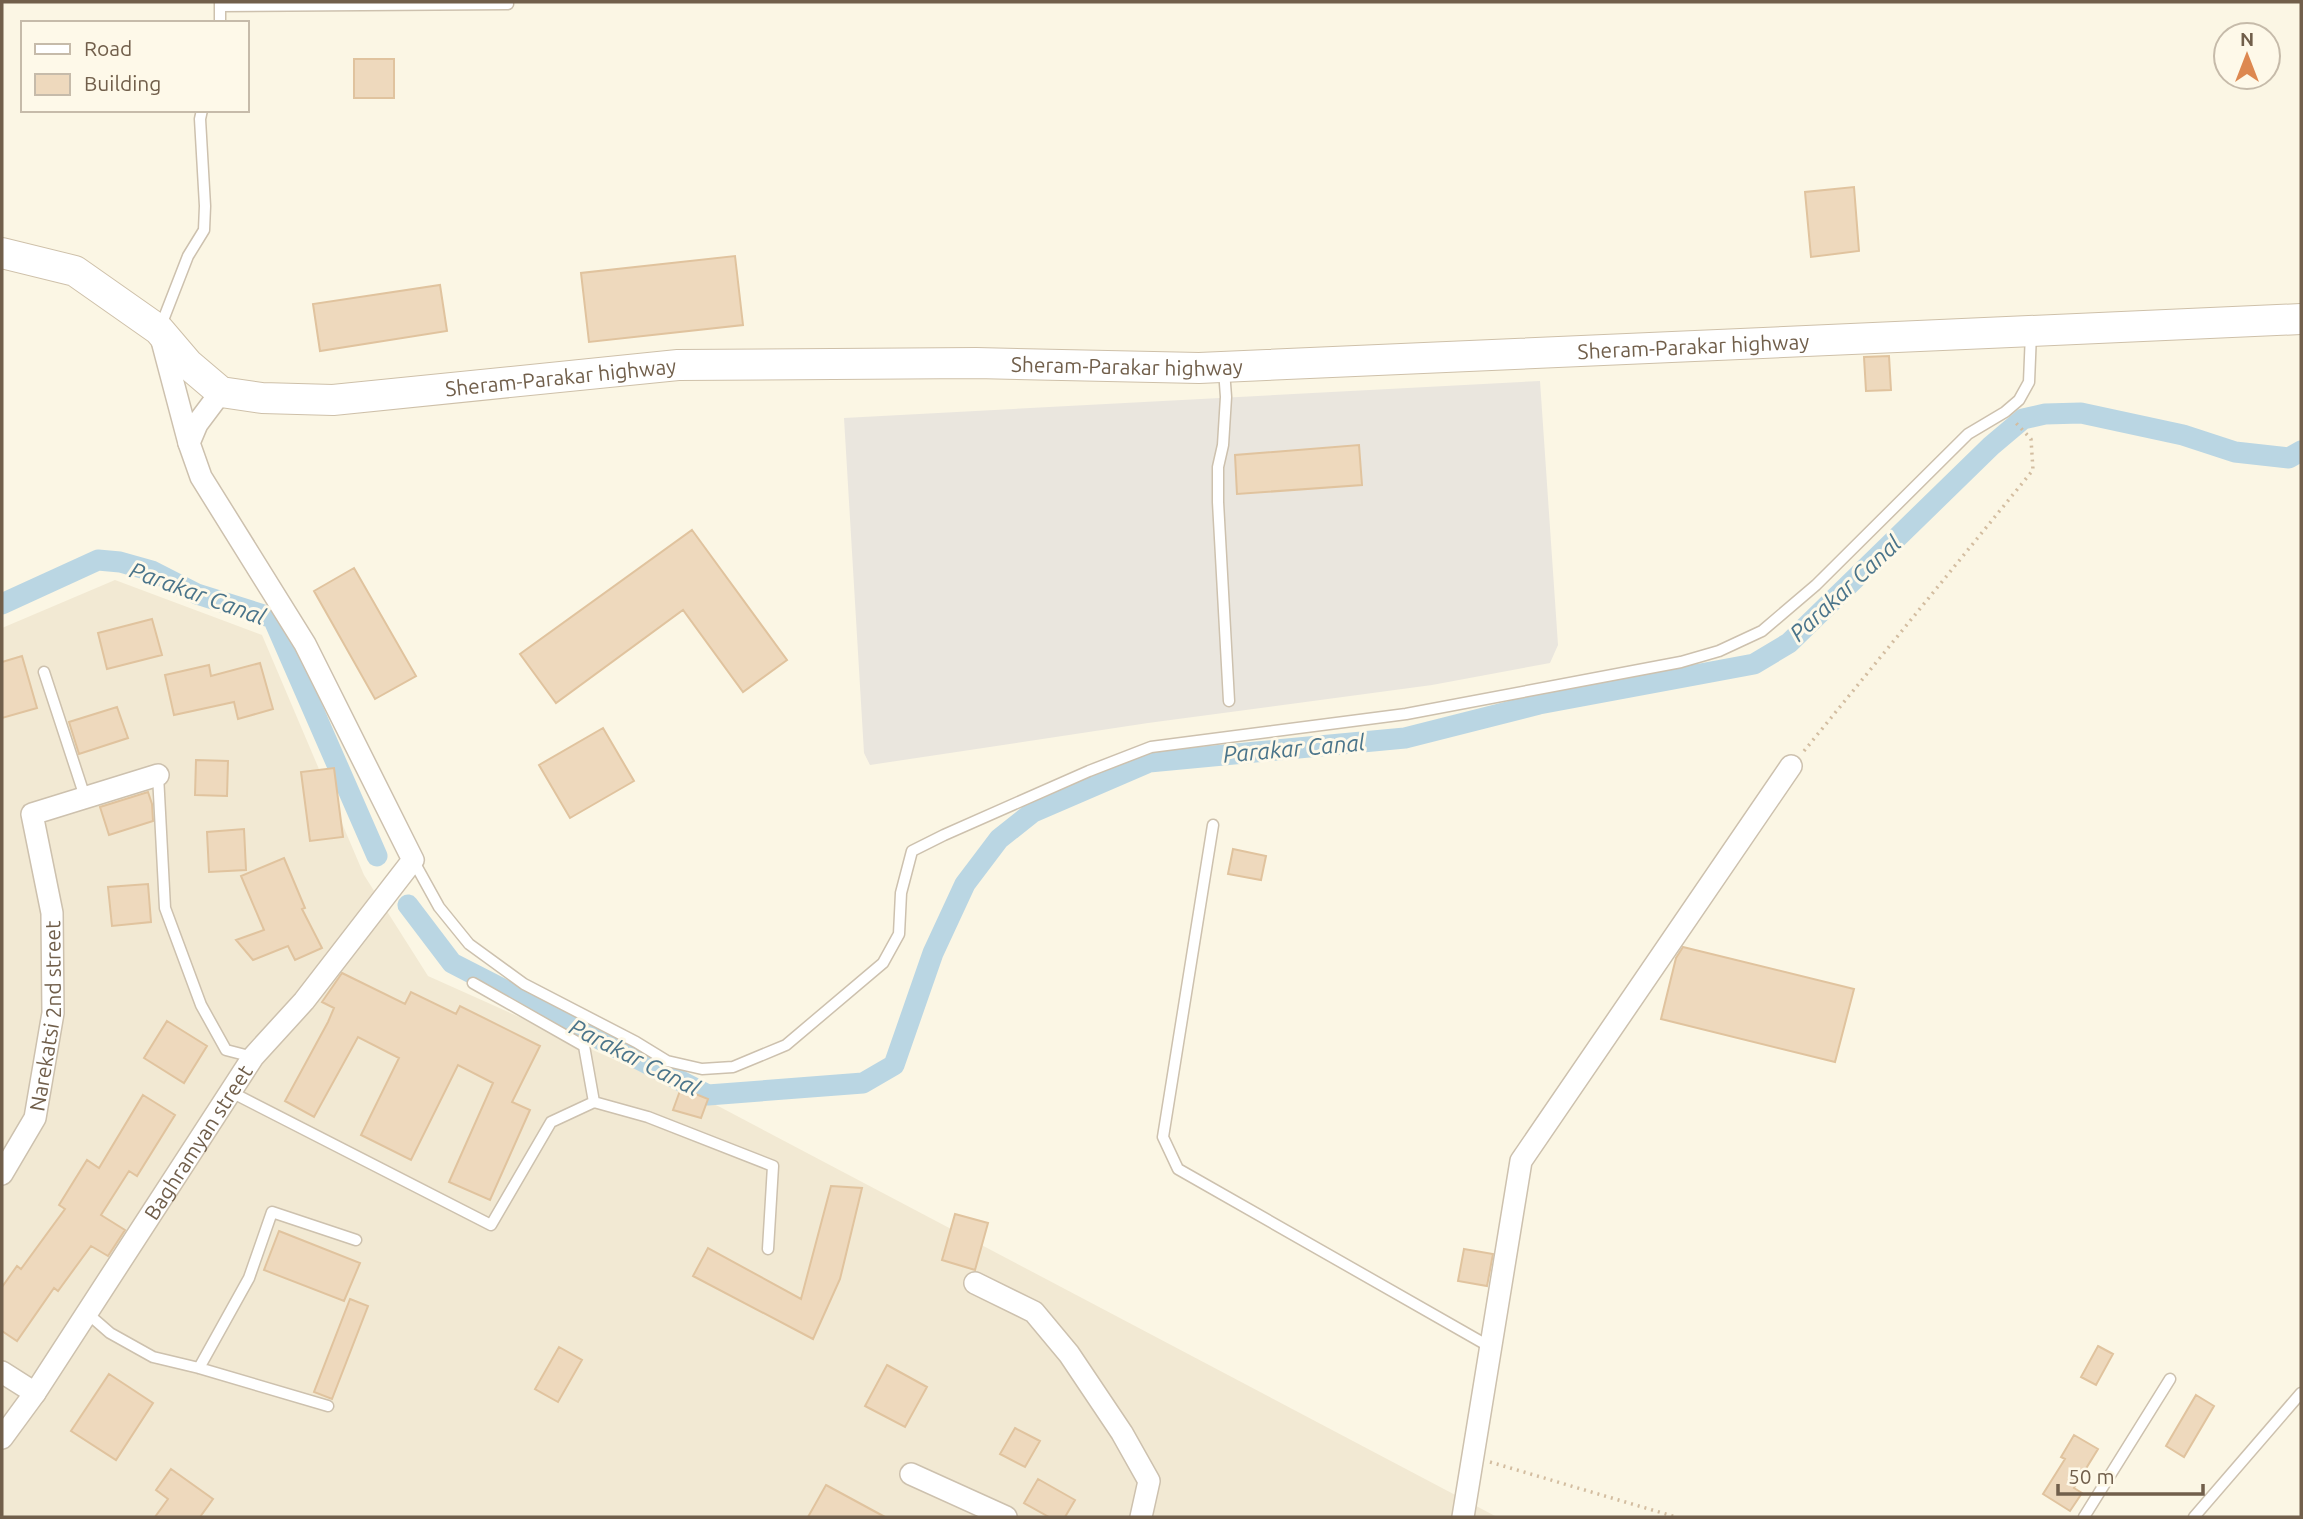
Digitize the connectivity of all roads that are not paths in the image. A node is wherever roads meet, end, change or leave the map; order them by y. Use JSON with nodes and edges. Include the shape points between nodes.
{"nodes":[{"id":1,"x":220,"y":4,"type":"edge"},
{"id":2,"x":508,"y":4,"type":"dead end"},
{"id":3,"x":202,"y":112,"type":"edge"},
{"id":4,"x":2,"y":253,"type":"edge"},
{"id":5,"x":2301,"y":320,"type":"edge"},
{"id":6,"x":159,"y":330,"type":"junction"},
{"id":7,"x":2031,"y":333,"type":"junction"},
{"id":8,"x":1223,"y":367,"type":"junction"},
{"id":9,"x":221,"y":392,"type":"junction"},
{"id":10,"x":189,"y":443,"type":"junction"},
{"id":11,"x":44,"y":672,"type":"dead end"},
{"id":12,"x":1228,"y":701,"type":"dead end"},
{"id":13,"x":1791,"y":766,"type":"road end"},
{"id":14,"x":158,"y":775,"type":"joint"},
{"id":15,"x":85,"y":797,"type":"junction"},
{"id":16,"x":1213,"y":825,"type":"dead end"},
{"id":17,"x":413,"y":860,"type":"junction"},
{"id":18,"x":472,"y":982,"type":"dead end"},
{"id":19,"x":253,"y":1057,"type":"junction"},
{"id":20,"x":231,"y":1092,"type":"junction"},
{"id":21,"x":594,"y":1102,"type":"junction"},
{"id":22,"x":2,"y":1174,"type":"edge"},
{"id":23,"x":356,"y":1240,"type":"dead end"},
{"id":24,"x":768,"y":1249,"type":"dead end"},
{"id":25,"x":975,"y":1283,"type":"dead end"},
{"id":26,"x":87,"y":1313,"type":"junction"},
{"id":27,"x":1492,"y":1348,"type":"junction"},
{"id":28,"x":199,"y":1368,"type":"junction"},
{"id":29,"x":2,"y":1372,"type":"edge"},
{"id":30,"x":2170,"y":1379,"type":"dead end"},
{"id":31,"x":35,"y":1393,"type":"junction"},
{"id":32,"x":2301,"y":1393,"type":"edge"},
{"id":33,"x":328,"y":1406,"type":"dead end"},
{"id":34,"x":2,"y":1438,"type":"edge"},
{"id":35,"x":911,"y":1474,"type":"dead end"},
{"id":36,"x":1006,"y":1517,"type":"edge"},
{"id":37,"x":1141,"y":1517,"type":"edge"},
{"id":38,"x":1463,"y":1517,"type":"edge"},
{"id":39,"x":2084,"y":1517,"type":"edge"},
{"id":40,"x":2194,"y":1517,"type":"edge"}],
"edges":[{"from":1,"to":2,"type":"lane"},
{"from":3,"to":6,"type":"lane","via":[[204,230],[188,256]]},
{"from":4,"to":6,"type":"street","via":[[75,271]]},
{"from":5,"to":7,"type":"street","name":"Sheram-Parakar highway"},
{"from":6,"to":9,"type":"street"},
{"from":6,"to":10,"type":"street"},
{"from":7,"to":8,"type":"street","name":"Sheram-Parakar highway"},
{"from":7,"to":17,"type":"lane","via":[[2029,382],[2020,400],[1968,434],[1816,585],[1762,631],[1681,662],[1406,714],[1151,747],[1089,771],[912,851],[901,893],[899,934],[883,963],[786,1045],[733,1067],[702,1069],[667,1061],[524,985],[469,944],[439,907]]},
{"from":8,"to":9,"type":"street","name":"Sheram-Parakar highway","via":[[976,363],[678,366],[333,400]]},
{"from":8,"to":12,"type":"lane","via":[[1226,397],[1218,502]]},
{"from":9,"to":10,"type":"street"},
{"from":10,"to":17,"type":"street","via":[[201,477],[305,645]]},
{"from":11,"to":15,"type":"lane"},
{"from":13,"to":27,"type":"street","via":[[1521,1161]]},
{"from":14,"to":15,"type":"street","name":"Narekatsi 2nd street"},
{"from":14,"to":19,"type":"lane","via":[[165,908],[201,1005],[226,1050]]},
{"from":15,"to":22,"type":"street","name":"Narekatsi 2nd street","via":[[32,814],[52,913],[53,1013],[35,1118]]},
{"from":16,"to":27,"type":"lane","via":[[1163,1137],[1178,1169]]},
{"from":17,"to":19,"type":"street","name":"Baghramyan street","via":[[304,1001]]},
{"from":18,"to":21,"type":"lane","via":[[584,1046]]},
{"from":19,"to":20,"type":"street","name":"Baghramyan street"},
{"from":20,"to":21,"type":"lane","via":[[491,1225],[551,1122]]},
{"from":20,"to":26,"type":"street","name":"Baghramyan street"},
{"from":21,"to":24,"type":"lane","via":[[648,1117],[773,1166]]},
{"from":23,"to":28,"type":"lane","via":[[272,1212],[249,1278]]},
{"from":25,"to":37,"type":"street","via":[[1034,1312],[1069,1354],[1149,1481]]},
{"from":26,"to":28,"type":"lane","via":[[110,1333],[153,1357]]},
{"from":26,"to":31,"type":"street","name":"Baghramyan street"},
{"from":27,"to":38,"type":"street"},
{"from":28,"to":33,"type":"lane"},
{"from":29,"to":31,"type":"street"},
{"from":30,"to":39,"type":"lane"},
{"from":31,"to":34,"type":"street","name":"Baghramyan street"},
{"from":32,"to":40,"type":"lane"},
{"from":35,"to":36,"type":"street"}]}
